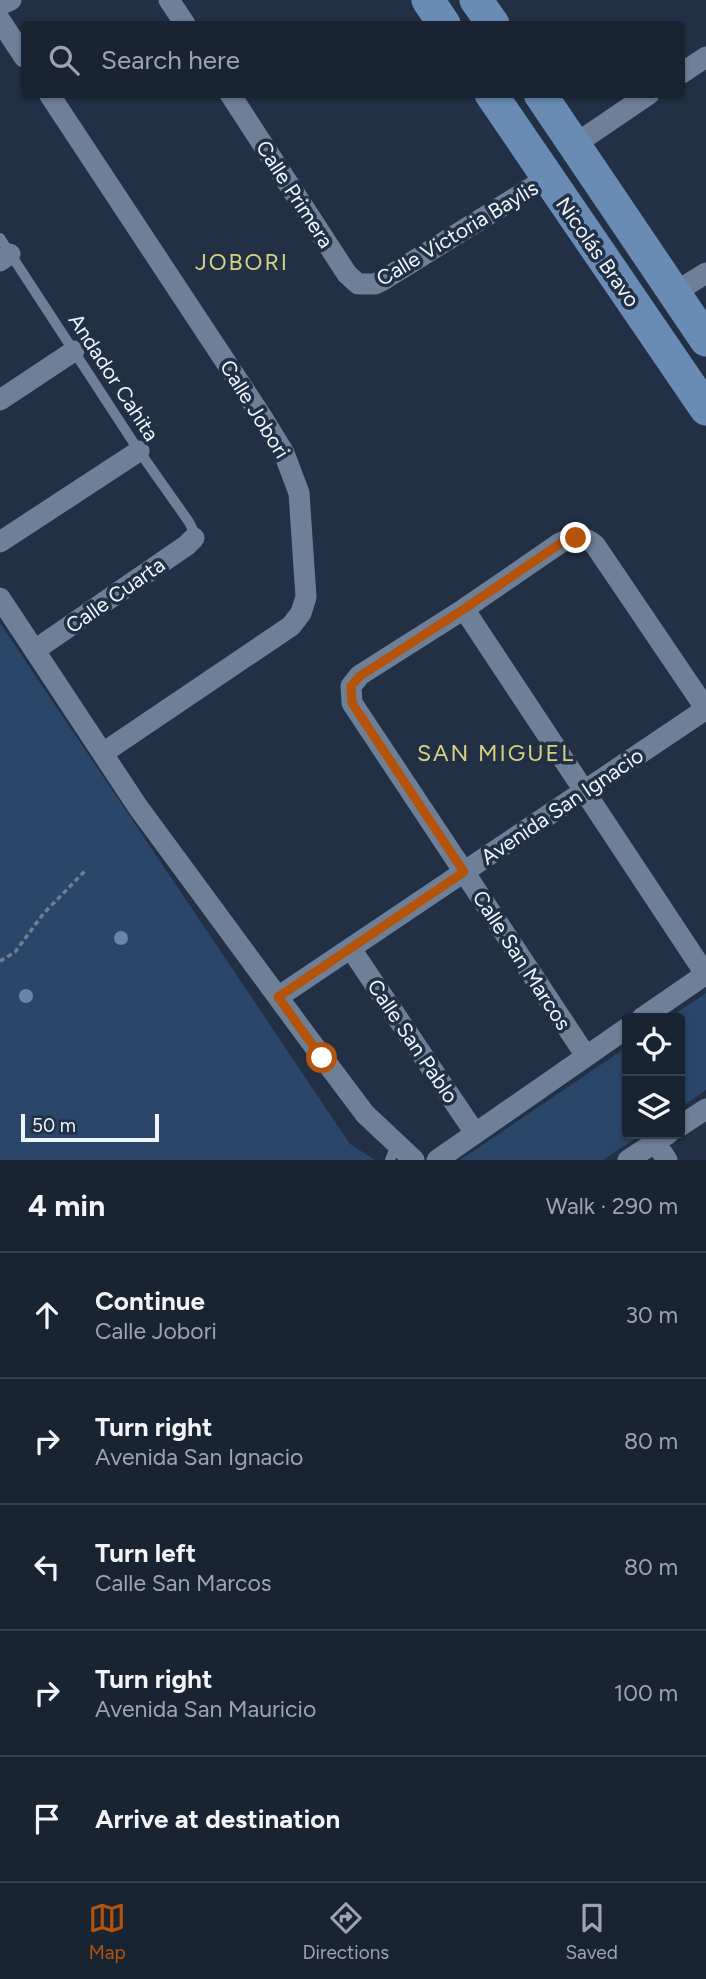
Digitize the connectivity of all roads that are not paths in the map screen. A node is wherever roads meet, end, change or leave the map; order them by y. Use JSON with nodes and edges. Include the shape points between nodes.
{"nodes":[{"id":1,"x":11,"y":0,"type":"edge"},
{"id":2,"x":169,"y":0,"type":"edge"},
{"id":3,"x":428,"y":0,"type":"edge"},
{"id":4,"x":476,"y":0,"type":"edge"},
{"id":5,"x":0,"y":5,"type":"edge"},
{"id":6,"x":0,"y":20,"type":"edge"},
{"id":7,"x":183,"y":21,"type":"edge"},
{"id":8,"x":442,"y":21,"type":"edge"},
{"id":9,"x":491,"y":21,"type":"edge"},
{"id":10,"x":21,"y":52,"type":"edge"},
{"id":11,"x":706,"y":57,"type":"edge"},
{"id":12,"x":685,"y":70,"type":"edge"},
{"id":13,"x":52,"y":98,"type":"edge"},
{"id":14,"x":233,"y":98,"type":"edge"},
{"id":15,"x":494,"y":98,"type":"edge"},
{"id":16,"x":543,"y":98,"type":"edge"},
{"id":17,"x":643,"y":98,"type":"edge"},
{"id":18,"x":574,"y":145,"type":"junction"},
{"id":19,"x":547,"y":178,"type":"junction"},
{"id":20,"x":3,"y":251,"type":"edge"},
{"id":21,"x":706,"y":273,"type":"edge"},
{"id":22,"x":620,"y":283,"type":"junction"},
{"id":23,"x":365,"y":285,"type":"joint"},
{"id":24,"x":674,"y":293,"type":"junction"},
{"id":25,"x":706,"y":340,"type":"edge"},
{"id":26,"x":74,"y":351,"type":"junction"},
{"id":27,"x":0,"y":400,"type":"edge"},
{"id":28,"x":706,"y":409,"type":"edge"},
{"id":29,"x":139,"y":451,"type":"junction"},
{"id":30,"x":194,"y":538,"type":"joint"},
{"id":31,"x":0,"y":542,"type":"edge"},
{"id":32,"x":2,"y":604,"type":"edge"},
{"id":33,"x":464,"y":609,"type":"junction"},
{"id":34,"x":34,"y":650,"type":"junction"},
{"id":35,"x":706,"y":709,"type":"edge"},
{"id":36,"x":103,"y":753,"type":"junction"},
{"id":37,"x":584,"y":791,"type":"junction"},
{"id":38,"x":464,"y":872,"type":"junction"},
{"id":39,"x":351,"y":949,"type":"junction"},
{"id":40,"x":706,"y":974,"type":"edge"},
{"id":41,"x":278,"y":997,"type":"junction"},
{"id":42,"x":649,"y":1013,"type":"edge"},
{"id":43,"x":622,"y":1031,"type":"edge"},
{"id":44,"x":586,"y":1056,"type":"junction"},
{"id":45,"x":706,"y":1109,"type":"edge"},
{"id":46,"x":685,"y":1123,"type":"edge"},
{"id":47,"x":475,"y":1133,"type":"junction"},
{"id":48,"x":660,"y":1139,"type":"edge"},
{"id":49,"x":661,"y":1139,"type":"edge"},
{"id":50,"x":393,"y":1152,"type":"edge"},
{"id":51,"x":414,"y":1160,"type":"edge"},
{"id":52,"x":437,"y":1160,"type":"edge"},
{"id":53,"x":628,"y":1160,"type":"edge"},
{"id":54,"x":667,"y":1160,"type":"edge"}],
"edges":[{"from":1,"to":5,"type":"street"},
{"from":2,"to":7,"type":"street"},
{"from":3,"to":8,"type":"main road"},
{"from":4,"to":9,"type":"main road"},
{"from":6,"to":10,"type":"street"},
{"from":11,"to":12,"type":"street"},
{"from":13,"to":36,"type":"street","name":"Calle Jobori","via":[[273,435],[299,493],[306,597],[292,626]]},
{"from":14,"to":23,"type":"street","name":"Calle Primera","via":[[346,274]]},
{"from":15,"to":19,"type":"main road","name":"Nicolás Bravo"},
{"from":16,"to":18,"type":"main road"},
{"from":17,"to":18,"type":"street"},
{"from":18,"to":24,"type":"main road"},
{"from":19,"to":22,"type":"main road","name":"Nicolás Bravo"},
{"from":19,"to":23,"type":"street","name":"Calle Victoria Baylis","via":[[383,280]]},
{"from":20,"to":26,"type":"lane","name":"Andador Cahita"},
{"from":21,"to":24,"type":"street"},
{"from":22,"to":24,"type":"main road"},
{"from":22,"to":28,"type":"main road","name":"Nicolás Bravo"},
{"from":24,"to":25,"type":"main road"},
{"from":26,"to":27,"type":"street"},
{"from":26,"to":29,"type":"lane","name":"Andador Cahita"},
{"from":29,"to":30,"type":"lane","name":"Andador Cahita","via":[[189,522]]},
{"from":29,"to":31,"type":"street"},
{"from":30,"to":34,"type":"street","name":"Calle Cuarta"},
{"from":32,"to":34,"type":"street"},
{"from":33,"to":35,"type":"street","via":[[561,543],[582,538],[595,545]]},
{"from":33,"to":37,"type":"street"},
{"from":33,"to":38,"type":"street","name":"Calle San Marcos","via":[[351,686],[352,703]]},
{"from":34,"to":36,"type":"street"},
{"from":35,"to":37,"type":"street","name":"Avenida San Ignacio"},
{"from":36,"to":41,"type":"street"},
{"from":37,"to":38,"type":"street","name":"Avenida San Ignacio"},
{"from":37,"to":40,"type":"street"},
{"from":38,"to":39,"type":"street","name":"Avenida San Ignacio"},
{"from":38,"to":44,"type":"street","name":"Calle San Marcos"},
{"from":39,"to":41,"type":"street","name":"Avenida San Ignacio"},
{"from":39,"to":47,"type":"street","name":"Calle San Pablo"},
{"from":40,"to":42,"type":"street"},
{"from":41,"to":50,"type":"street"},
{"from":43,"to":44,"type":"street"},
{"from":44,"to":47,"type":"street"},
{"from":45,"to":46,"type":"street"},
{"from":47,"to":52,"type":"street"},
{"from":48,"to":53,"type":"street"},
{"from":49,"to":54,"type":"street"},
{"from":50,"to":51,"type":"street"}]}
